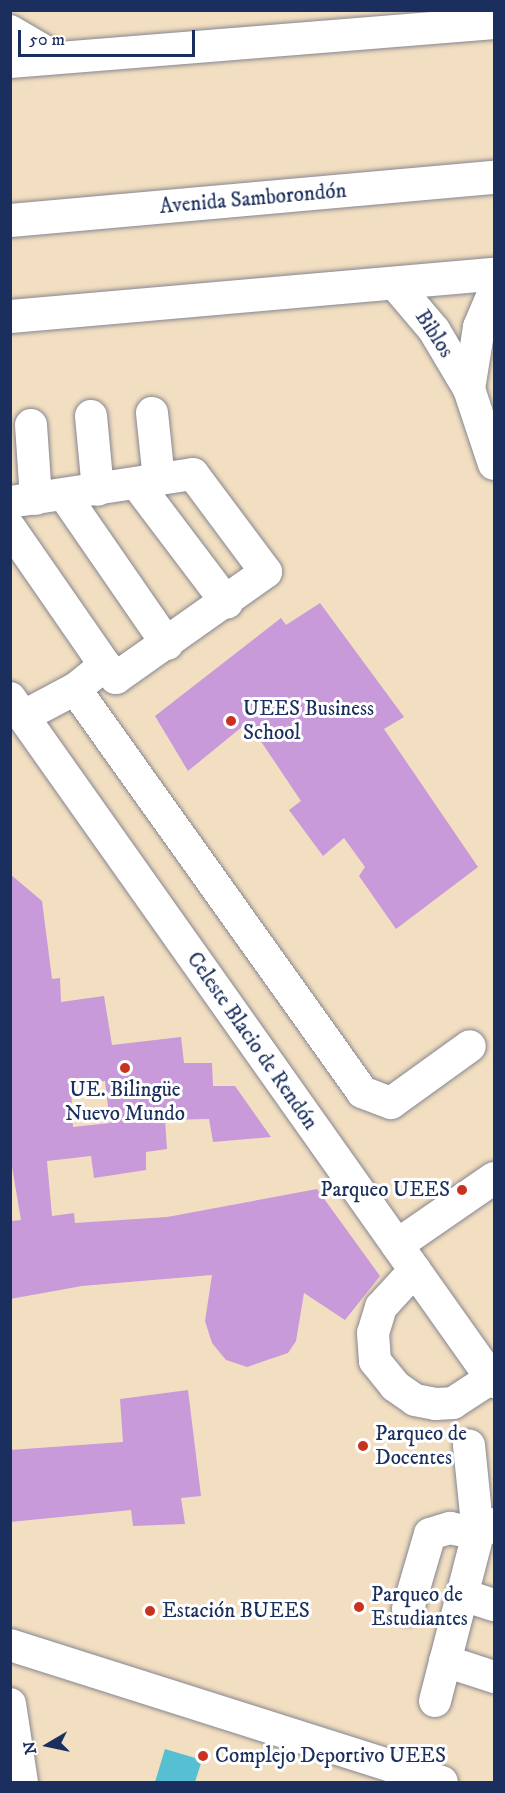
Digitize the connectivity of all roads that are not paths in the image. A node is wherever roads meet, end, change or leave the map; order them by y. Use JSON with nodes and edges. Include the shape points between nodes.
{"nodes":[{"id":1,"x":495,"y":23,"type":"edge"},
{"id":2,"x":10,"y":31,"type":"edge"},
{"id":3,"x":56,"y":58,"type":"junction"},
{"id":4,"x":10,"y":62,"type":"edge"},
{"id":5,"x":495,"y":177,"type":"edge"},
{"id":6,"x":10,"y":220,"type":"edge"},
{"id":7,"x":495,"y":274,"type":"edge"},
{"id":8,"x":395,"y":284,"type":"junction"},
{"id":9,"x":495,"y":292,"type":"edge"},
{"id":10,"x":10,"y":316,"type":"edge"},
{"id":11,"x":469,"y":389,"type":"junction"},
{"id":12,"x":152,"y":413,"type":"dead end"},
{"id":13,"x":92,"y":416,"type":"dead end"},
{"id":14,"x":31,"y":425,"type":"dead end"},
{"id":15,"x":495,"y":464,"type":"edge"},
{"id":16,"x":148,"y":482,"type":"junction"},
{"id":17,"x":99,"y":490,"type":"junction"},
{"id":18,"x":37,"y":499,"type":"edge"},
{"id":19,"x":12,"y":534,"type":"edge"},
{"id":20,"x":226,"y":603,"type":"junction"},
{"id":21,"x":167,"y":644,"type":"junction"},
{"id":22,"x":105,"y":665,"type":"junction"},
{"id":23,"x":75,"y":689,"type":"junction"},
{"id":24,"x":17,"y":707,"type":"edge"},
{"id":25,"x":470,"y":1046,"type":"dead end"},
{"id":26,"x":495,"y":1178,"type":"edge"},
{"id":27,"x":397,"y":1245,"type":"junction"},
{"id":28,"x":415,"y":1270,"type":"junction"},
{"id":29,"x":493,"y":1380,"type":"edge"},
{"id":30,"x":436,"y":1404,"type":"junction"},
{"id":31,"x":469,"y":1446,"type":"junction"},
{"id":32,"x":495,"y":1472,"type":"edge"},
{"id":33,"x":486,"y":1529,"type":"edge"},
{"id":34,"x":463,"y":1594,"type":"junction"},
{"id":35,"x":495,"y":1605,"type":"edge"},
{"id":36,"x":408,"y":1609,"type":"dead end"},
{"id":37,"x":10,"y":1645,"type":"edge"},
{"id":38,"x":445,"y":1661,"type":"junction"},
{"id":39,"x":495,"y":1677,"type":"edge"},
{"id":40,"x":435,"y":1701,"type":"dead end"},
{"id":41,"x":10,"y":1704,"type":"edge"},
{"id":42,"x":22,"y":1782,"type":"edge"},
{"id":43,"x":442,"y":1782,"type":"edge"}],
"edges":[{"from":1,"to":3,"type":"street"},
{"from":2,"to":3,"type":"street"},
{"from":3,"to":4,"type":"street"},
{"from":5,"to":6,"type":"highway","name":"Avenida Samborondón"},
{"from":7,"to":8,"type":"highway"},
{"from":8,"to":10,"type":"highway"},
{"from":8,"to":11,"type":"street","name":"Biblos","via":[[434,330]]},
{"from":9,"to":11,"type":"street","name":"Biblos","via":[[479,327]]},
{"from":11,"to":15,"type":"street","name":"Biblos"},
{"from":12,"to":16,"type":"street"},
{"from":13,"to":17,"type":"street"},
{"from":14,"to":18,"type":"street"},
{"from":16,"to":17,"type":"street"},
{"from":16,"to":20,"type":"street"},
{"from":16,"to":20,"type":"street","via":[[193,474],[266,572]]},
{"from":17,"to":18,"type":"street"},
{"from":18,"to":21,"type":"street"},
{"from":19,"to":22,"type":"street"},
{"from":20,"to":21,"type":"street"},
{"from":21,"to":22,"type":"street","via":[[116,678]]},
{"from":22,"to":23,"type":"street"},
{"from":23,"to":24,"type":"street"},
{"from":23,"to":25,"type":"street","via":[[362,1092],[391,1103]]},
{"from":24,"to":27,"type":"street","name":"Celeste Blacio de Rendón"},
{"from":26,"to":27,"type":"street"},
{"from":27,"to":28,"type":"street","name":"Celeste Blacio de Rendón"},
{"from":28,"to":29,"type":"street","name":"Celeste Blacio de Rendón"},
{"from":28,"to":30,"type":"street","via":[[381,1307],[373,1333],[375,1361],[395,1386],[415,1400]]},
{"from":29,"to":30,"type":"street","via":[[453,1402]]},
{"from":30,"to":31,"type":"street"},
{"from":31,"to":32,"type":"street"},
{"from":31,"to":33,"type":"street"},
{"from":33,"to":34,"type":"street"},
{"from":33,"to":36,"type":"street","via":[[450,1528],[430,1534]]},
{"from":34,"to":35,"type":"street"},
{"from":34,"to":38,"type":"street"},
{"from":37,"to":43,"type":"street"},
{"from":38,"to":39,"type":"street"},
{"from":38,"to":40,"type":"street"},
{"from":41,"to":42,"type":"street"}]}
